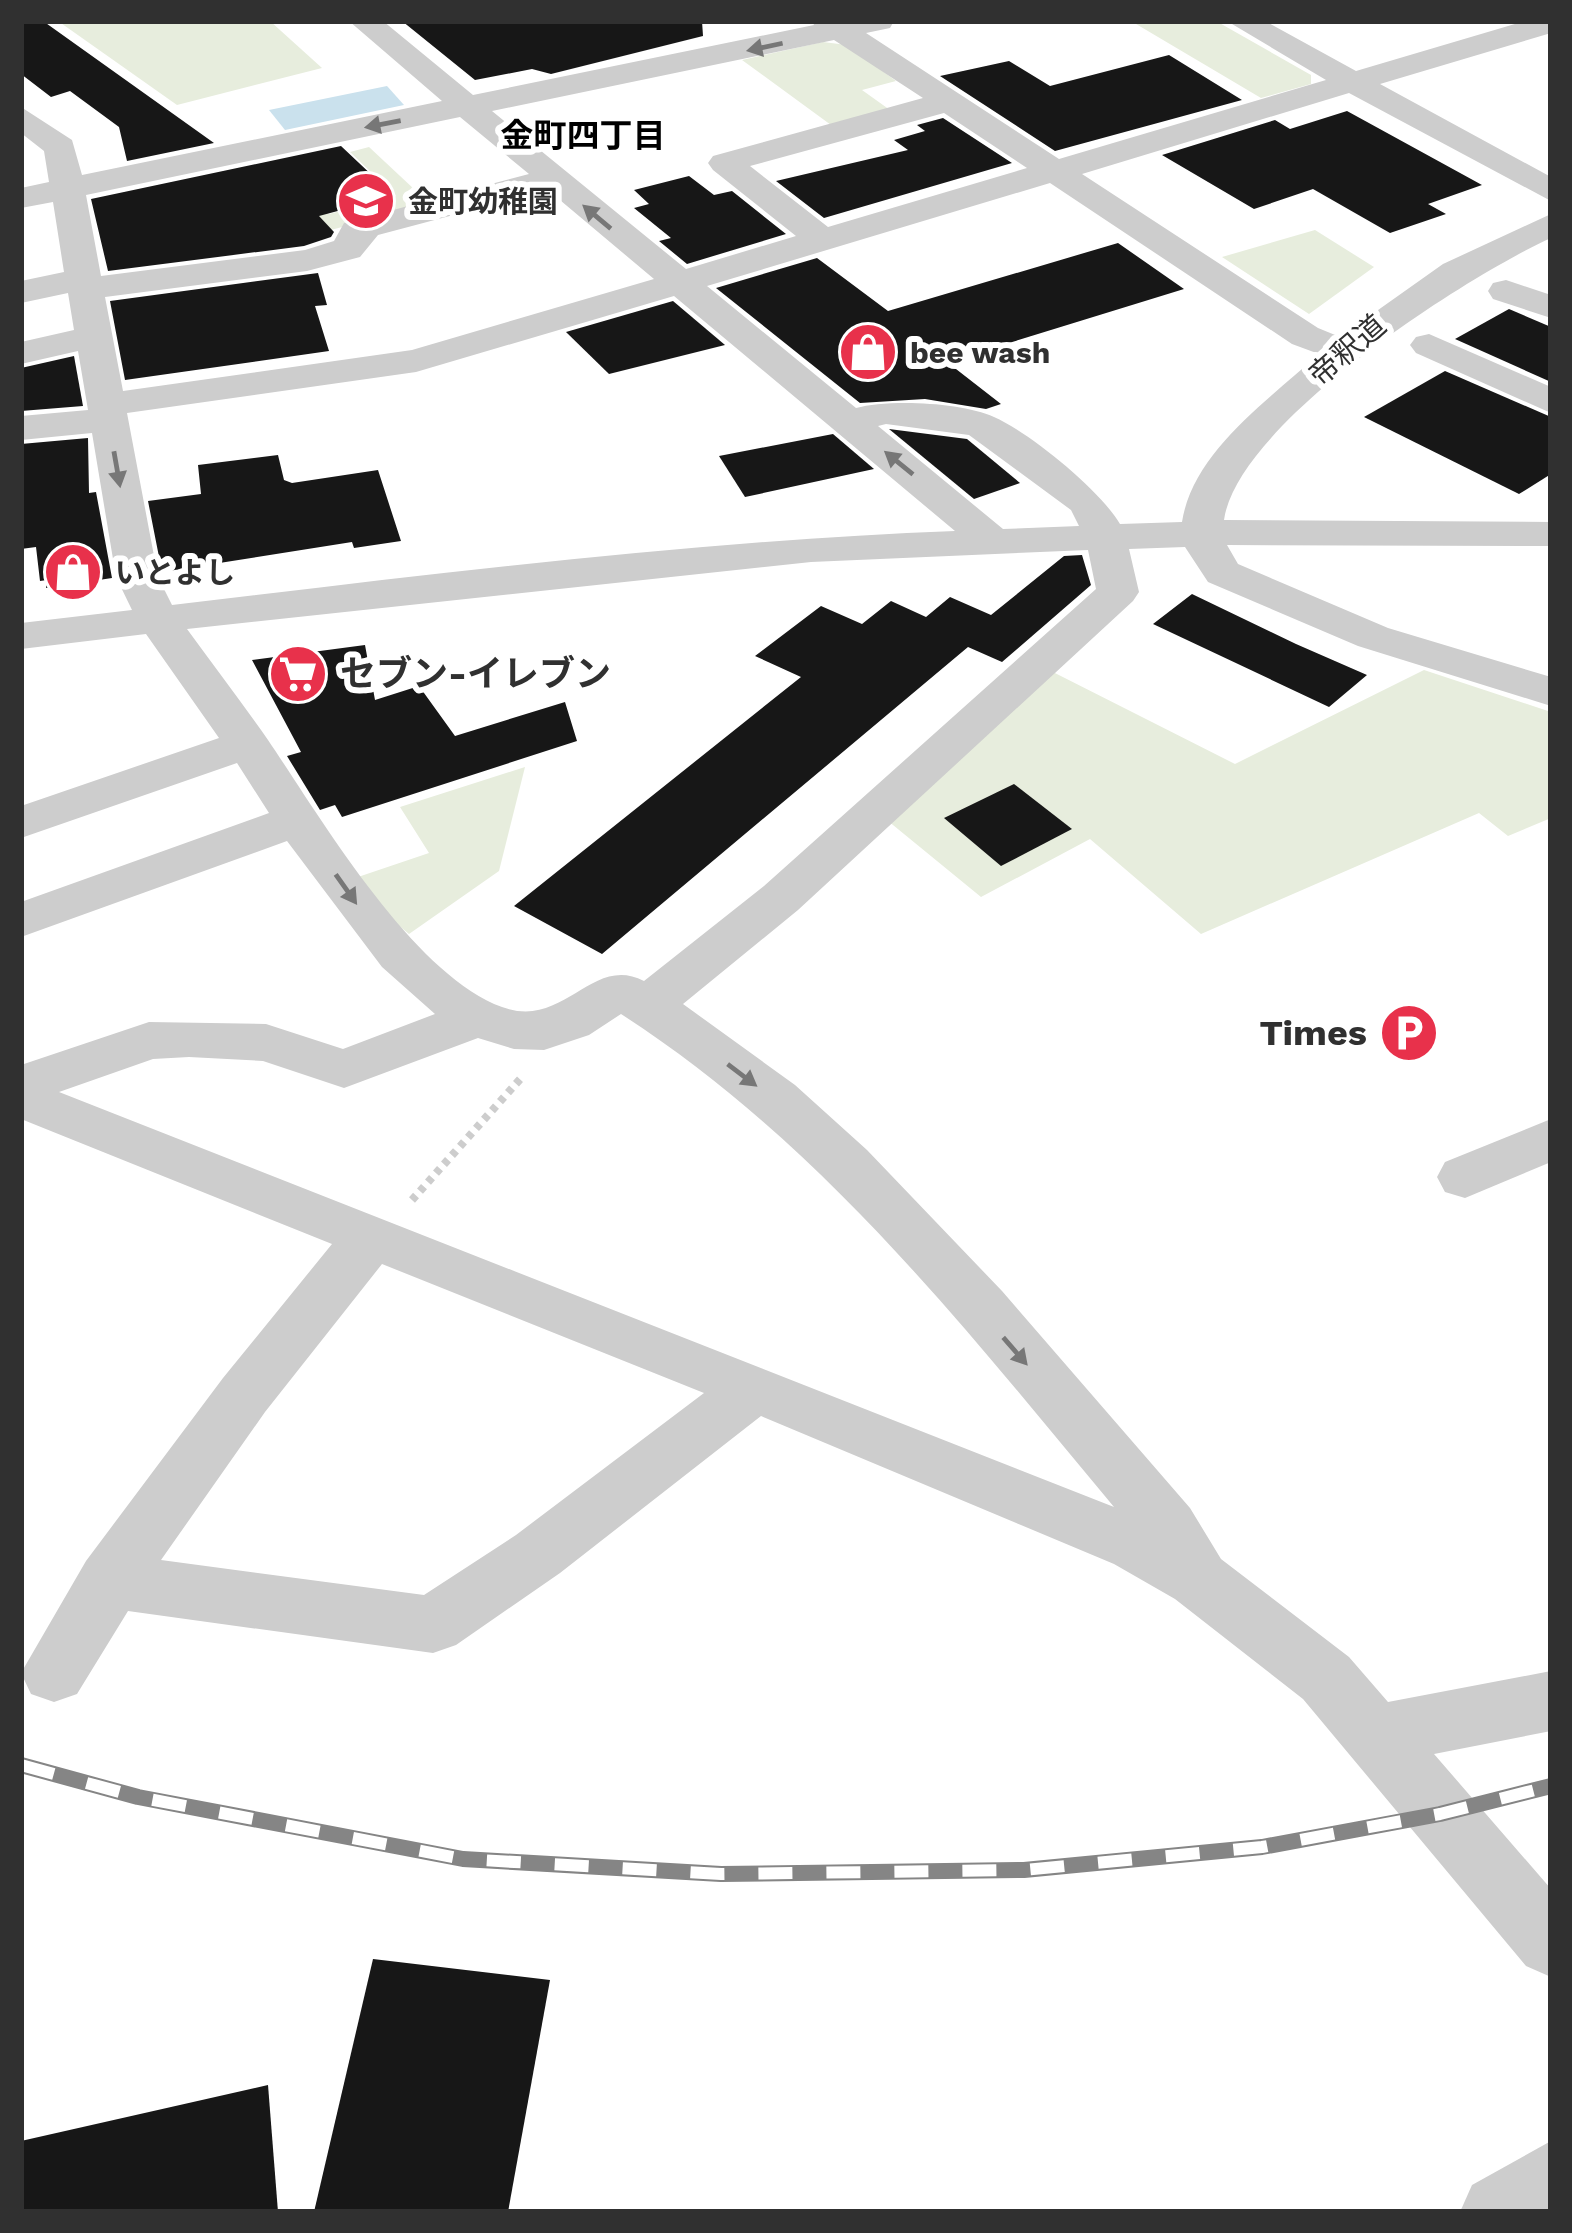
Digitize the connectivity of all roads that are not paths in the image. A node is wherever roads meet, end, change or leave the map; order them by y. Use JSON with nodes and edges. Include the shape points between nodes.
{"nodes":[{"id":1,"x":364,"y":21,"type":"edge"},
{"id":2,"x":879,"y":21,"type":"edge"},
{"id":3,"x":1242,"y":21,"type":"edge"},
{"id":4,"x":1551,"y":23,"type":"edge"},
{"id":5,"x":834,"y":26,"type":"edge"},
{"id":6,"x":1353,"y":81,"type":"junction"},
{"id":7,"x":950,"y":101,"type":"junction"},
{"id":8,"x":465,"y":108,"type":"junction"},
{"id":9,"x":21,"y":117,"type":"edge"},
{"id":10,"x":1055,"y":171,"type":"junction"},
{"id":11,"x":551,"y":179,"type":"junction"},
{"id":12,"x":69,"y":188,"type":"junction"},
{"id":13,"x":1551,"y":190,"type":"edge"},
{"id":14,"x":21,"y":198,"type":"edge"},
{"id":15,"x":1551,"y":225,"type":"edge"},
{"id":16,"x":824,"y":241,"type":"junction"},
{"id":17,"x":82,"y":284,"type":"junction"},
{"id":18,"x":678,"y":284,"type":"junction"},
{"id":19,"x":1506,"y":290,"type":"dead end"},
{"id":20,"x":21,"y":292,"type":"edge"},
{"id":21,"x":1551,"y":307,"type":"edge"},
{"id":22,"x":92,"y":337,"type":"junction"},
{"id":23,"x":1429,"y":345,"type":"dead end"},
{"id":24,"x":1344,"y":351,"type":"junction"},
{"id":25,"x":21,"y":353,"type":"edge"},
{"id":26,"x":1551,"y":401,"type":"edge"},
{"id":27,"x":106,"y":412,"type":"junction"},
{"id":28,"x":850,"y":422,"type":"junction"},
{"id":29,"x":21,"y":428,"type":"edge"},
{"id":30,"x":1202,"y":532,"type":"junction"},
{"id":31,"x":1105,"y":534,"type":"junction"},
{"id":32,"x":1551,"y":534,"type":"edge"},
{"id":33,"x":989,"y":538,"type":"junction"},
{"id":34,"x":21,"y":603,"type":"edge"},
{"id":35,"x":159,"y":621,"type":"junction"},
{"id":36,"x":21,"y":636,"type":"edge"},
{"id":37,"x":21,"y":667,"type":"edge"},
{"id":38,"x":1551,"y":692,"type":"edge"},
{"id":39,"x":247,"y":745,"type":"junction"},
{"id":40,"x":298,"y":820,"type":"junction"},
{"id":41,"x":21,"y":823,"type":"edge"},
{"id":42,"x":21,"y":920,"type":"edge"},
{"id":43,"x":648,"y":1005,"type":"junction"},
{"id":44,"x":478,"y":1018,"type":"junction"},
{"id":45,"x":21,"y":1084,"type":"edge"},
{"id":46,"x":21,"y":1098,"type":"edge"},
{"id":47,"x":1551,"y":1139,"type":"edge"},
{"id":48,"x":1465,"y":1177,"type":"dead end"},
{"id":49,"x":371,"y":1238,"type":"junction"},
{"id":50,"x":753,"y":1389,"type":"junction"},
{"id":51,"x":1198,"y":1579,"type":"junction"},
{"id":52,"x":109,"y":1581,"type":"junction"},
{"id":53,"x":54,"y":1673,"type":"dead end"},
{"id":54,"x":1551,"y":1701,"type":"edge"},
{"id":55,"x":1375,"y":1735,"type":"junction"},
{"id":56,"x":1551,"y":1942,"type":"edge"},
{"id":57,"x":1551,"y":2179,"type":"edge"},
{"id":58,"x":1499,"y":2212,"type":"edge"}],
"edges":[{"from":1,"to":8,"type":"street"},
{"from":2,"to":5,"type":"street"},
{"from":3,"to":6,"type":"street"},
{"from":4,"to":6,"type":"street"},
{"from":5,"to":7,"type":"street"},
{"from":5,"to":8,"type":"street","one_way":true},
{"from":6,"to":10,"type":"street"},
{"from":6,"to":13,"type":"street"},
{"from":7,"to":10,"type":"street"},
{"from":7,"to":16,"type":"street","via":[[725,163]]},
{"from":8,"to":11,"type":"street"},
{"from":8,"to":12,"type":"street","one_way":true,"via":[[217,169]]},
{"from":9,"to":12,"type":"street","via":[[57,141]]},
{"from":10,"to":16,"type":"street"},
{"from":10,"to":24,"type":"street","via":[[1305,336]]},
{"from":11,"to":17,"type":"street","via":[[356,230],[361,234],[347,249],[307,260]]},
{"from":18,"to":11,"type":"street","one_way":true},
{"from":12,"to":14,"type":"street"},
{"from":12,"to":17,"type":"street"},
{"from":15,"to":24,"type":"street","name":"帝釈道","via":[[1449,272]]},
{"from":16,"to":18,"type":"street"},
{"from":17,"to":20,"type":"street"},
{"from":17,"to":22,"type":"street"},
{"from":18,"to":27,"type":"street","via":[[416,361]]},
{"from":18,"to":28,"type":"street"},
{"from":19,"to":21,"type":"street"},
{"from":22,"to":25,"type":"street"},
{"from":22,"to":27,"type":"street"},
{"from":23,"to":26,"type":"street"},
{"from":24,"to":30,"type":"street","name":"帝釈道","via":[[1223,468],[1211,485]]},
{"from":27,"to":29,"type":"street"},
{"from":27,"to":35,"type":"street","one_way":true,"via":[[137,577]]},
{"from":28,"to":31,"type":"street","via":[[886,412],[980,425],[1087,503]]},
{"from":33,"to":28,"type":"street","one_way":true},
{"from":30,"to":31,"type":"street"},
{"from":30,"to":32,"type":"street"},
{"from":30,"to":38,"type":"street","via":[[1209,560],[1223,573],[1373,637]]},
{"from":31,"to":33,"type":"street"},
{"from":31,"to":43,"type":"street","via":[[1118,592],[781,898]]},
{"from":33,"to":35,"type":"street","via":[[649,563]]},
{"from":34,"to":35,"type":"street","via":[[98,601]]},
{"from":35,"to":36,"type":"street"},
{"from":35,"to":37,"type":"street","via":[[106,650]]},
{"from":35,"to":39,"type":"street"},
{"from":39,"to":40,"type":"street"},
{"from":39,"to":41,"type":"street"},
{"from":40,"to":42,"type":"street"},
{"from":40,"to":44,"type":"street","one_way":true,"via":[[366,918],[438,991]]},
{"from":43,"to":44,"type":"street","via":[[621,990],[556,1032],[513,1031]]},
{"from":43,"to":51,"type":"street","one_way":true,"via":[[755,1084],[878,1194],[1168,1527]]},
{"from":44,"to":45,"type":"street","via":[[344,1069],[266,1043],[189,1038],[149,1041]]},
{"from":46,"to":49,"type":"street"},
{"from":47,"to":48,"type":"street"},
{"from":49,"to":50,"type":"street"},
{"from":49,"to":52,"type":"street","via":[[229,1408]]},
{"from":50,"to":51,"type":"street","via":[[1073,1517]]},
{"from":50,"to":52,"type":"street","via":[[433,1625]]},
{"from":51,"to":55,"type":"street","via":[[1327,1678]]},
{"from":52,"to":53,"type":"street"},
{"from":54,"to":55,"type":"street"},
{"from":55,"to":56,"type":"street"},
{"from":57,"to":58,"type":"street"}]}
